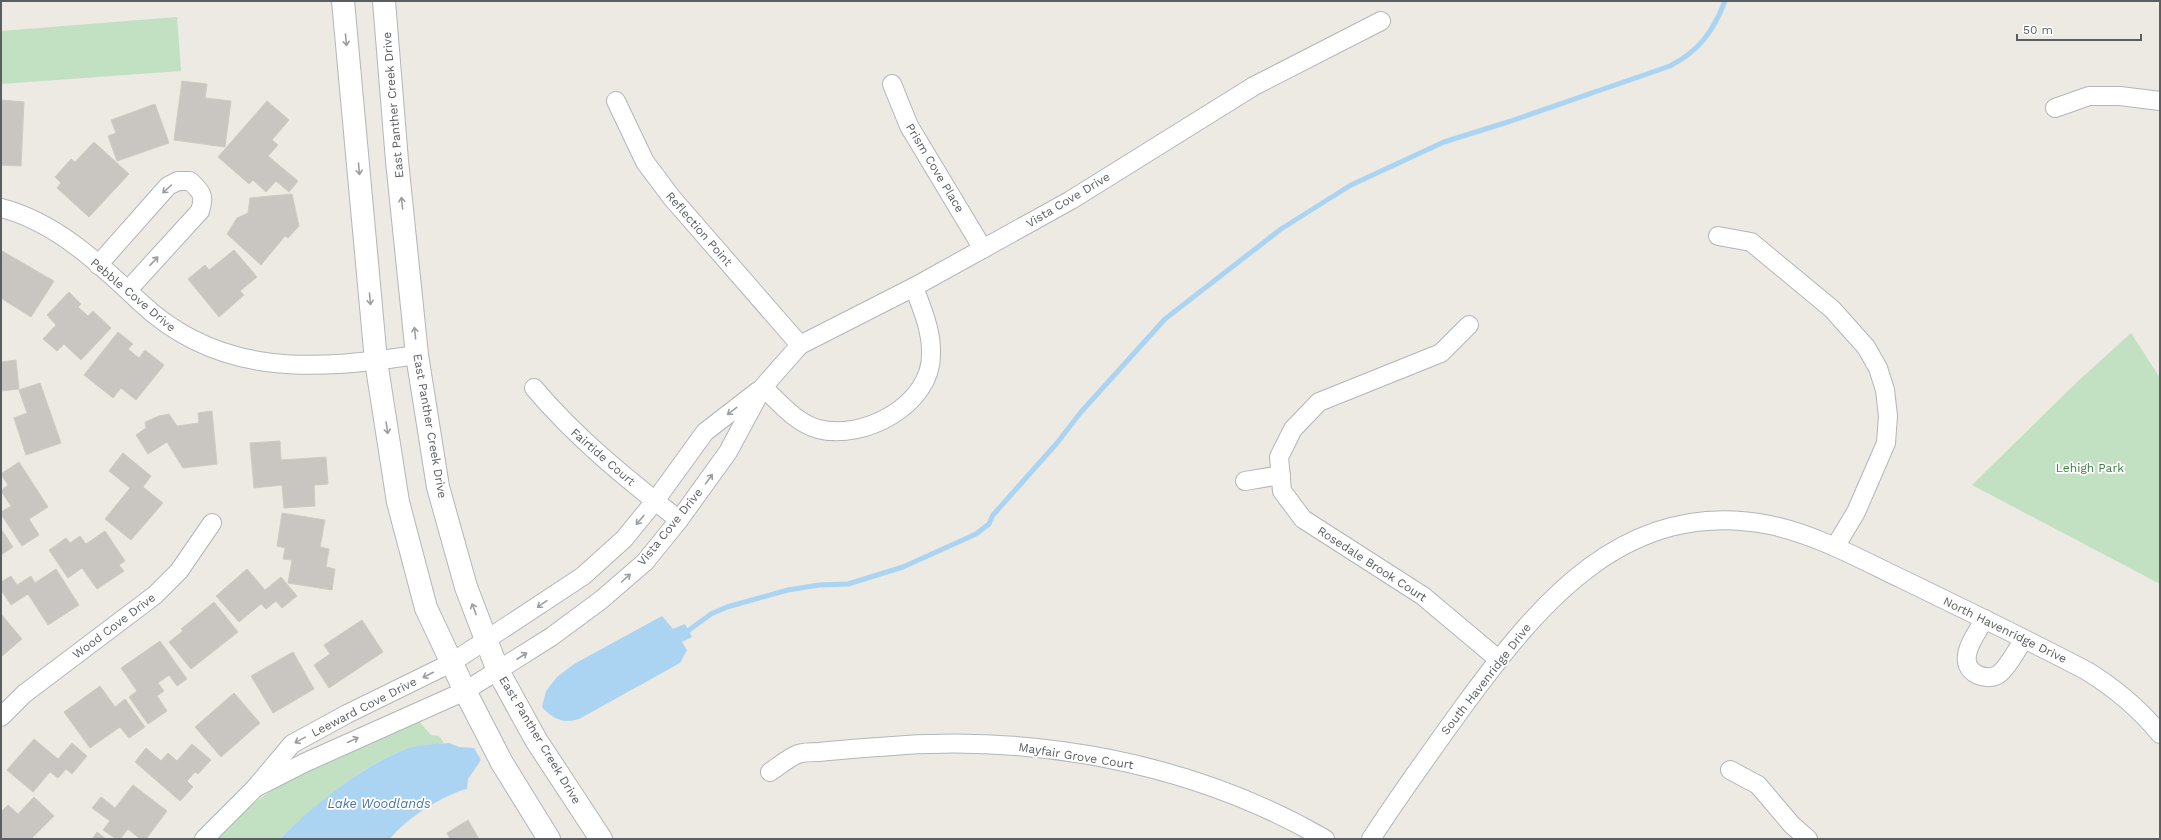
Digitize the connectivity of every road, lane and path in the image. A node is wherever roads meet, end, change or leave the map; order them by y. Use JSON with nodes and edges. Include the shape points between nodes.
{"nodes":[{"id":1,"x":343,"y":1,"type":"edge"},
{"id":2,"x":384,"y":1,"type":"edge"},
{"id":3,"x":1381,"y":21,"type":"dead end"},
{"id":4,"x":892,"y":84,"type":"dead end"},
{"id":5,"x":616,"y":101,"type":"dead end"},
{"id":6,"x":2160,"y":101,"type":"edge"},
{"id":7,"x":2055,"y":108,"type":"dead end"},
{"id":8,"x":1,"y":208,"type":"edge"},
{"id":9,"x":1718,"y":236,"type":"dead end"},
{"id":10,"x":983,"y":249,"type":"junction"},
{"id":11,"x":98,"y":265,"type":"junction"},
{"id":12,"x":914,"y":287,"type":"junction"},
{"id":13,"x":128,"y":290,"type":"junction"},
{"id":14,"x":1469,"y":325,"type":"dead end"},
{"id":15,"x":800,"y":345,"type":"junction"},
{"id":16,"x":417,"y":355,"type":"junction"},
{"id":17,"x":376,"y":361,"type":"junction"},
{"id":18,"x":763,"y":387,"type":"junction"},
{"id":19,"x":534,"y":388,"type":"dead end"},
{"id":20,"x":1281,"y":475,"type":"junction"},
{"id":21,"x":1246,"y":481,"type":"dead end"},
{"id":22,"x":655,"y":501,"type":"junction"},
{"id":23,"x":678,"y":520,"type":"junction"},
{"id":24,"x":212,"y":523,"type":"dead end"},
{"id":25,"x":1835,"y":547,"type":"junction"},
{"id":26,"x":1985,"y":619,"type":"junction"},
{"id":27,"x":2024,"y":639,"type":"junction"},
{"id":28,"x":486,"y":641,"type":"junction"},
{"id":29,"x":1498,"y":659,"type":"junction"},
{"id":30,"x":452,"y":663,"type":"junction"},
{"id":31,"x":498,"y":671,"type":"junction"},
{"id":32,"x":465,"y":691,"type":"junction"},
{"id":33,"x":1,"y":717,"type":"edge"},
{"id":34,"x":2160,"y":734,"type":"edge"},
{"id":35,"x":1730,"y":770,"type":"dead end"},
{"id":36,"x":770,"y":772,"type":"dead end"},
{"id":37,"x":255,"y":788,"type":"junction"},
{"id":38,"x":204,"y":839,"type":"edge"},
{"id":39,"x":549,"y":839,"type":"edge"},
{"id":40,"x":601,"y":839,"type":"edge"},
{"id":41,"x":1325,"y":839,"type":"edge"},
{"id":42,"x":1371,"y":839,"type":"edge"},
{"id":43,"x":1808,"y":839,"type":"edge"}],
"edges":[{"from":1,"to":17,"type":"street","one_way":true},
{"from":16,"to":2,"type":"street","name":"East Panther Creek Drive","one_way":true},
{"from":3,"to":10,"type":"street","name":"Vista Cove Drive","via":[[1254,86],[1072,200]]},
{"from":4,"to":10,"type":"street","name":"Prism Cove Place","via":[[909,126]]},
{"from":5,"to":15,"type":"street","name":"Reflection Point","via":[[645,162],[672,198]]},
{"from":6,"to":7,"type":"street","via":[[2120,96],[2089,96]]},
{"from":8,"to":11,"type":"street","name":"Pebble Cove Drive","via":[[36,221],[68,240]]},
{"from":9,"to":25,"type":"street","via":[[1751,242],[1827,304],[1866,347],[1878,368],[1885,390],[1888,416],[1886,443],[1856,512]]},
{"from":10,"to":12,"type":"street","name":"Vista Cove Drive"},
{"from":11,"to":13,"type":"street","name":"Pebble Cove Drive"},
{"from":13,"to":11,"type":"street","one_way":true,"via":[[200,212],[204,201],[200,190],[190,181],[178,181],[168,186]]},
{"from":12,"to":15,"type":"street","name":"Vista Cove Drive"},
{"from":12,"to":18,"type":"street","via":[[929,329],[932,356],[926,378],[915,396],[900,409],[860,429],[818,429],[797,420]]},
{"from":13,"to":17,"type":"street","name":"Pebble Cove Drive","via":[[174,330],[237,358],[296,366]]},
{"from":14,"to":20,"type":"street","name":"Rosedale Brook Court","via":[[1441,353],[1318,402],[1293,429],[1279,457]]},
{"from":15,"to":18,"type":"street","name":"Vista Cove Drive"},
{"from":16,"to":17,"type":"street","name":"Pebble Cove Drive"},
{"from":28,"to":16,"type":"street","name":"East Panther Creek Drive","one_way":true,"via":[[466,587],[438,487]]},
{"from":17,"to":30,"type":"street","one_way":true,"via":[[398,502],[426,608]]},
{"from":18,"to":22,"type":"street","name":"Vista Cove Drive","one_way":true,"via":[[705,432]]},
{"from":23,"to":18,"type":"street","name":"Vista Cove Drive","one_way":true,"via":[[728,452]]},
{"from":19,"to":22,"type":"street","name":"Fairtide Court","via":[[559,417],[602,458]]},
{"from":20,"to":21,"type":"street"},
{"from":20,"to":29,"type":"street","name":"Rosedale Brook Court","via":[[1282,490],[1303,519],[1423,596]]},
{"from":22,"to":23,"type":"street","name":"Fairtide Court"},
{"from":22,"to":28,"type":"street","name":"Vista Cove Drive","one_way":true,"via":[[624,539],[583,576]]},
{"from":31,"to":23,"type":"street","name":"Vista Cove Drive","one_way":true,"via":[[602,600],[645,562]]},
{"from":24,"to":33,"type":"street","name":"Wood Cove Drive","via":[[179,570],[156,596],[24,694]]},
{"from":25,"to":26,"type":"street","name":"North Havenridge Drive"},
{"from":25,"to":29,"type":"street","name":"South Havenridge Drive","via":[[1771,525],[1738,521],[1680,524],[1656,530],[1605,555],[1580,574],[1554,596]]},
{"from":26,"to":27,"type":"street","name":"North Havenridge Drive"},
{"from":26,"to":27,"type":"street","via":[[1967,653],[1968,666],[1977,675],[1997,675]]},
{"from":27,"to":34,"type":"street","name":"North Havenridge Drive","via":[[2087,671],[2114,688],[2137,707]]},
{"from":28,"to":30,"type":"street","name":"Leeward Cove Drive"},
{"from":28,"to":31,"type":"street","name":"East Panther Creek Drive"},
{"from":29,"to":42,"type":"street","name":"South Havenridge Drive"},
{"from":30,"to":32,"type":"street"},
{"from":30,"to":37,"type":"street","name":"Leeward Cove Drive","one_way":true,"via":[[292,744]]},
{"from":31,"to":32,"type":"street","name":"Vista Cove Drive"},
{"from":31,"to":40,"type":"street","name":"East Panther Creek Drive","via":[[536,740]]},
{"from":37,"to":32,"type":"street","name":"Leeward Cove Drive","one_way":true},
{"from":32,"to":39,"type":"street","via":[[502,763]]},
{"from":35,"to":43,"type":"street","via":[[1758,785],[1792,825]]},
{"from":36,"to":41,"type":"street","name":"Mayfair Grove Court","via":[[799,754],[884,746],[987,743],[1046,748],[1182,776],[1243,797]]},
{"from":37,"to":38,"type":"street","name":"Leeward Cove Drive"}]}
